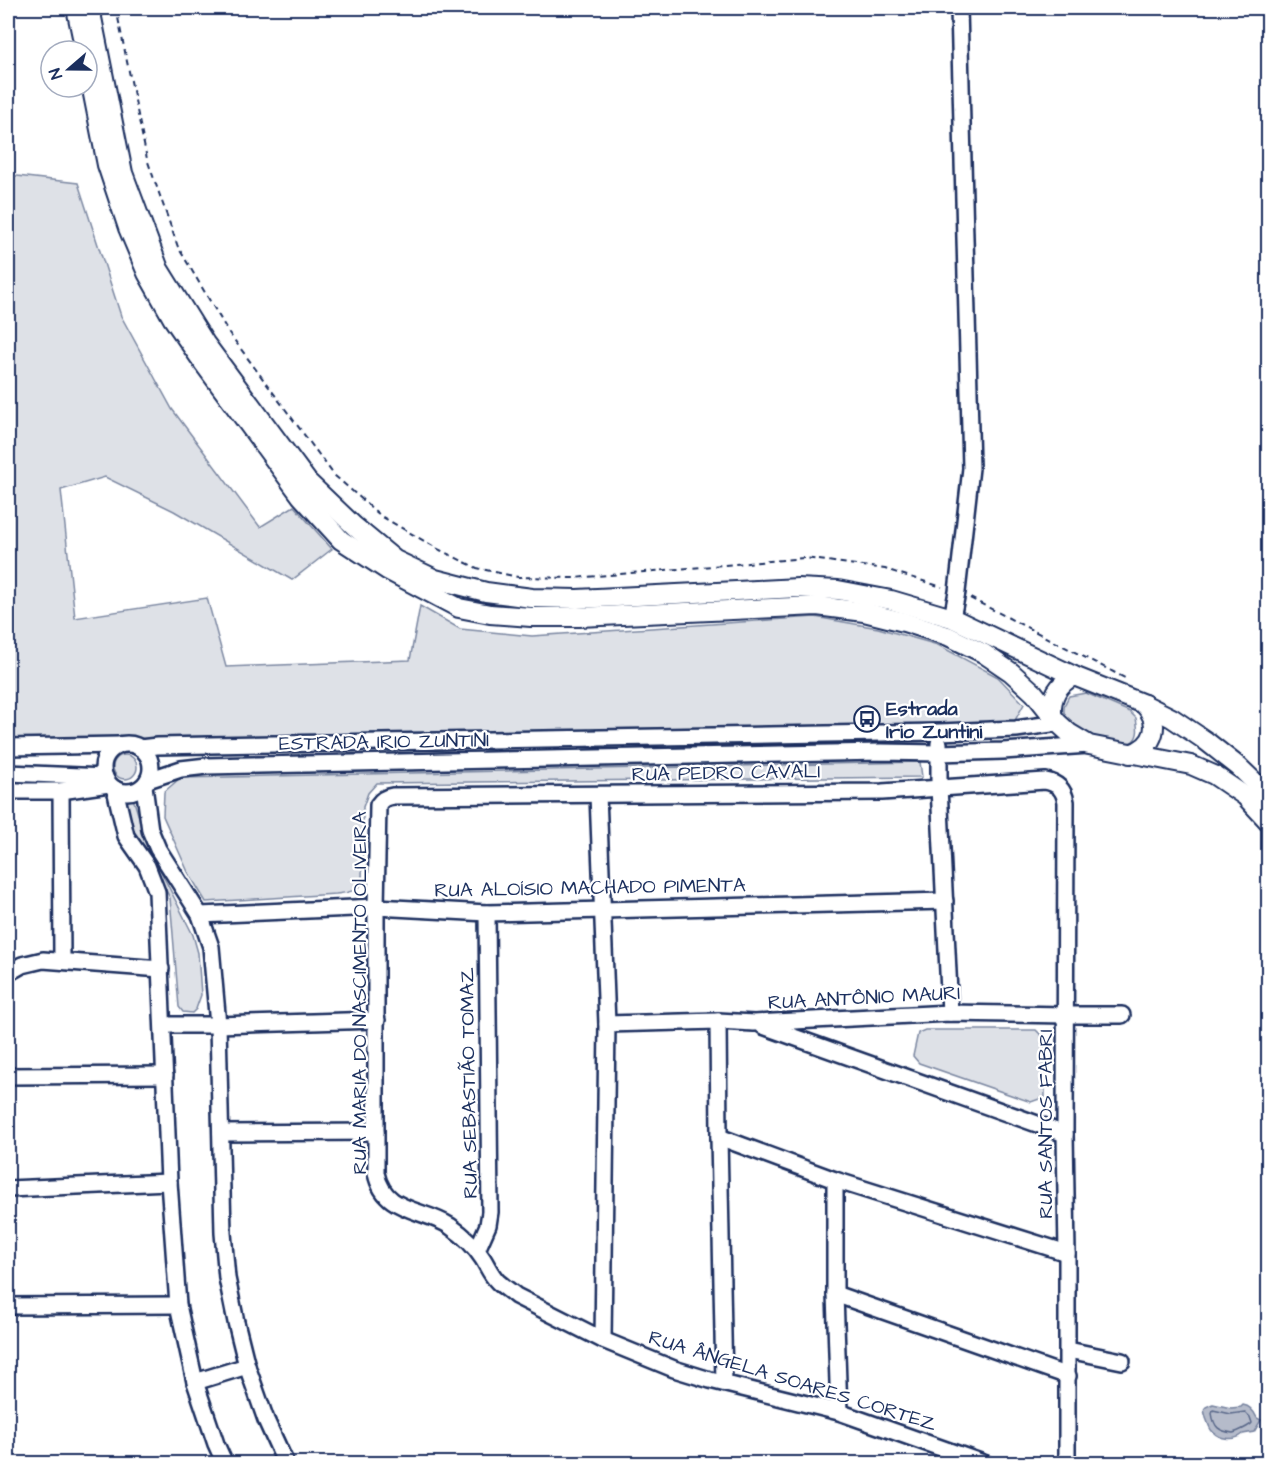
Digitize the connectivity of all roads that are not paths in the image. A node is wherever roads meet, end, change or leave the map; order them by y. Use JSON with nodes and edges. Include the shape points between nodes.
{"nodes":[{"id":1,"x":76,"y":8,"type":"edge"},
{"id":2,"x":90,"y":8,"type":"edge"},
{"id":3,"x":959,"y":8,"type":"edge"},
{"id":4,"x":82,"y":39,"type":"edge"},
{"id":5,"x":94,"y":99,"type":"edge"},
{"id":6,"x":952,"y":618,"type":"junction"},
{"id":7,"x":1074,"y":676,"type":"junction"},
{"id":8,"x":1144,"y":704,"type":"junction"},
{"id":9,"x":1055,"y":719,"type":"junction"},
{"id":10,"x":939,"y":732,"type":"junction"},
{"id":11,"x":120,"y":745,"type":"junction"},
{"id":12,"x":1089,"y":745,"type":"junction"},
{"id":13,"x":8,"y":747,"type":"edge"},
{"id":14,"x":140,"y":748,"type":"junction"},
{"id":15,"x":939,"y":753,"type":"junction"},
{"id":16,"x":1130,"y":754,"type":"junction"},
{"id":17,"x":8,"y":773,"type":"edge"},
{"id":18,"x":146,"y":783,"type":"junction"},
{"id":19,"x":110,"y":784,"type":"junction"},
{"id":20,"x":1059,"y":786,"type":"joint"},
{"id":21,"x":939,"y":787,"type":"junction"},
{"id":22,"x":8,"y":791,"type":"edge"},
{"id":23,"x":62,"y":791,"type":"junction"},
{"id":24,"x":597,"y":795,"type":"junction"},
{"id":25,"x":1269,"y":795,"type":"edge"},
{"id":26,"x":393,"y":796,"type":"joint"},
{"id":27,"x":1269,"y":821,"type":"edge"},
{"id":28,"x":945,"y":902,"type":"junction"},
{"id":29,"x":376,"y":907,"type":"junction"},
{"id":30,"x":602,"y":910,"type":"junction"},
{"id":31,"x":487,"y":913,"type":"junction"},
{"id":32,"x":200,"y":915,"type":"junction"},
{"id":33,"x":62,"y":961,"type":"junction"},
{"id":34,"x":161,"y":969,"type":"junction"},
{"id":35,"x":8,"y":973,"type":"edge"},
{"id":36,"x":950,"y":1013,"type":"junction"},
{"id":37,"x":1066,"y":1015,"type":"junction"},
{"id":38,"x":1122,"y":1015,"type":"dead end"},
{"id":39,"x":377,"y":1020,"type":"junction"},
{"id":40,"x":718,"y":1021,"type":"junction"},
{"id":41,"x":754,"y":1023,"type":"junction"},
{"id":42,"x":607,"y":1024,"type":"junction"},
{"id":43,"x":164,"y":1025,"type":"junction"},
{"id":44,"x":218,"y":1025,"type":"junction"},
{"id":45,"x":165,"y":1075,"type":"junction"},
{"id":46,"x":8,"y":1076,"type":"edge"},
{"id":47,"x":376,"y":1132,"type":"junction"},
{"id":48,"x":221,"y":1133,"type":"junction"},
{"id":49,"x":1065,"y":1134,"type":"junction"},
{"id":50,"x":719,"y":1137,"type":"junction"},
{"id":51,"x":835,"y":1180,"type":"junction"},
{"id":52,"x":169,"y":1182,"type":"junction"},
{"id":53,"x":8,"y":1189,"type":"edge"},
{"id":54,"x":386,"y":1196,"type":"joint"},
{"id":55,"x":477,"y":1251,"type":"junction"},
{"id":56,"x":1067,"y":1253,"type":"junction"},
{"id":57,"x":835,"y":1294,"type":"junction"},
{"id":58,"x":178,"y":1305,"type":"junction"},
{"id":59,"x":8,"y":1306,"type":"edge"},
{"id":60,"x":603,"y":1340,"type":"junction"},
{"id":61,"x":1068,"y":1350,"type":"junction"},
{"id":62,"x":1122,"y":1360,"type":"dead end"},
{"id":63,"x":247,"y":1366,"type":"junction"},
{"id":64,"x":1068,"y":1376,"type":"junction"},
{"id":65,"x":195,"y":1382,"type":"junction"},
{"id":66,"x":724,"y":1383,"type":"junction"},
{"id":67,"x":839,"y":1412,"type":"junction"},
{"id":68,"x":225,"y":1464,"type":"edge"},
{"id":69,"x":286,"y":1464,"type":"edge"},
{"id":70,"x":986,"y":1464,"type":"edge"},
{"id":71,"x":1066,"y":1464,"type":"edge"}],
"edges":[{"from":1,"to":4,"type":"main road"},
{"from":2,"to":6,"type":"main road","via":[[123,173],[159,269],[205,342],[308,483],[395,560],[435,579],[531,598],[818,589],[891,600]]},
{"from":3,"to":6,"type":"street","via":[[971,468]]},
{"from":5,"to":9,"type":"main road","via":[[107,165],[128,228],[173,319],[302,496],[342,540],[387,570],[459,608],[490,614],[579,617],[816,606],[874,615],[948,636],[983,653],[1035,693]]},
{"from":6,"to":7,"type":"main road"},
{"from":7,"to":8,"type":"main road"},
{"from":7,"to":9,"type":"main road","via":[[1054,695],[1051,704]]},
{"from":8,"to":16,"type":"main road","via":[[1154,719],[1152,738]]},
{"from":8,"to":25,"type":"main road","via":[[1206,741]]},
{"from":9,"to":10,"type":"street","name":"ESTRADA IRIO ZUNTINI","via":[[1016,729]]},
{"from":9,"to":12,"type":"main road"},
{"from":10,"to":14,"type":"street","name":"ESTRADA IRIO ZUNTINI"},
{"from":10,"to":15,"type":"street"},
{"from":11,"to":13,"type":"street"},
{"from":11,"to":14,"type":"street"},
{"from":11,"to":19,"type":"street","via":[[104,762],[103,770]]},
{"from":12,"to":15,"type":"street","name":"ESTRADA IRIO ZUNTINI"},
{"from":12,"to":16,"type":"main road"},
{"from":14,"to":18,"type":"street","via":[[151,766]]},
{"from":15,"to":18,"type":"street","name":"ESTRADA IRIO ZUNTINI","via":[[207,766],[181,769]]},
{"from":15,"to":21,"type":"street"},
{"from":16,"to":27,"type":"main road","via":[[1191,765],[1214,775],[1245,796]]},
{"from":17,"to":19,"type":"street"},
{"from":18,"to":19,"type":"street","via":[[130,792]]},
{"from":18,"to":32,"type":"street","via":[[150,830]]},
{"from":19,"to":23,"type":"street"},
{"from":19,"to":34,"type":"street","via":[[126,836],[147,866],[157,892]]},
{"from":20,"to":21,"type":"street","name":"RUA PEDRO CAVALI","via":[[1046,781]]},
{"from":20,"to":37,"type":"street","name":"RUA SANTOS FABRI","via":[[1066,802]]},
{"from":21,"to":24,"type":"street","name":"RUA PEDRO CAVALI","via":[[882,792]]},
{"from":21,"to":28,"type":"street"},
{"from":22,"to":23,"type":"street"},
{"from":23,"to":33,"type":"street"},
{"from":24,"to":26,"type":"street","name":"RUA PEDRO CAVALI"},
{"from":24,"to":30,"type":"street"},
{"from":26,"to":29,"type":"street","name":"RUA MARIA DO NASCIMENTO OLIVEIRA","via":[[378,805]]},
{"from":28,"to":30,"type":"street","name":"RUA ALOÍSIO MACHADO PIMENTA"},
{"from":28,"to":36,"type":"street"},
{"from":29,"to":31,"type":"street","name":"RUA ALOÍSIO MACHADO PIMENTA"},
{"from":29,"to":32,"type":"street","name":"RUA ALOÍSIO MACHADO PIMENTA"},
{"from":29,"to":39,"type":"street","name":"RUA MARIA DO NASCIMENTO OLIVEIRA"},
{"from":30,"to":31,"type":"street","name":"RUA ALOÍSIO MACHADO PIMENTA"},
{"from":30,"to":42,"type":"street"},
{"from":31,"to":55,"type":"street","name":"RUA SEBASTIÃO TOMAZ","via":[[490,1212]]},
{"from":32,"to":44,"type":"street","via":[[212,947]]},
{"from":33,"to":34,"type":"street"},
{"from":33,"to":35,"type":"street","via":[[32,962]]},
{"from":34,"to":43,"type":"street"},
{"from":36,"to":37,"type":"street","name":"RUA ANTÔNIO MAURI"},
{"from":36,"to":41,"type":"street","name":"RUA ANTÔNIO MAURI"},
{"from":37,"to":38,"type":"street","name":"RUA ANTÔNIO MAURI"},
{"from":37,"to":49,"type":"street","name":"RUA SANTOS FABRI"},
{"from":39,"to":44,"type":"street"},
{"from":39,"to":47,"type":"street","name":"RUA MARIA DO NASCIMENTO OLIVEIRA"},
{"from":40,"to":41,"type":"street","name":"RUA ANTÔNIO MAURI"},
{"from":40,"to":42,"type":"street","name":"RUA ANTÔNIO MAURI"},
{"from":40,"to":50,"type":"street"},
{"from":41,"to":49,"type":"street"},
{"from":42,"to":60,"type":"street"},
{"from":43,"to":44,"type":"street"},
{"from":43,"to":45,"type":"street"},
{"from":44,"to":48,"type":"street"},
{"from":45,"to":46,"type":"street"},
{"from":45,"to":52,"type":"street"},
{"from":47,"to":48,"type":"street"},
{"from":47,"to":54,"type":"street","name":"RUA MARIA DO NASCIMENTO OLIVEIRA","via":[[376,1173]]},
{"from":48,"to":63,"type":"street","via":[[227,1278]]},
{"from":49,"to":56,"type":"street","name":"RUA SANTOS FABRI"},
{"from":50,"to":51,"type":"street"},
{"from":50,"to":66,"type":"street"},
{"from":51,"to":56,"type":"street"},
{"from":51,"to":57,"type":"street"},
{"from":52,"to":53,"type":"street"},
{"from":52,"to":58,"type":"street"},
{"from":54,"to":55,"type":"street","name":"RUA ÂNGELA SOARES CORTEZ","via":[[449,1226]]},
{"from":55,"to":60,"type":"street","name":"RUA ÂNGELA SOARES CORTEZ","via":[[506,1289]]},
{"from":56,"to":61,"type":"street","name":"RUA SANTOS FABRI"},
{"from":57,"to":64,"type":"street"},
{"from":57,"to":67,"type":"street"},
{"from":58,"to":59,"type":"street"},
{"from":58,"to":65,"type":"street"},
{"from":60,"to":66,"type":"street","name":"RUA ÂNGELA SOARES CORTEZ","via":[[674,1369]]},
{"from":61,"to":62,"type":"street"},
{"from":61,"to":64,"type":"street","name":"RUA SANTOS FABRI"},
{"from":63,"to":65,"type":"street"},
{"from":63,"to":69,"type":"street"},
{"from":64,"to":71,"type":"street","name":"RUA SANTOS FABRI"},
{"from":65,"to":68,"type":"street"},
{"from":66,"to":67,"type":"street","name":"RUA ÂNGELA SOARES CORTEZ"},
{"from":67,"to":70,"type":"street","name":"RUA ÂNGELA SOARES CORTEZ"}]}
